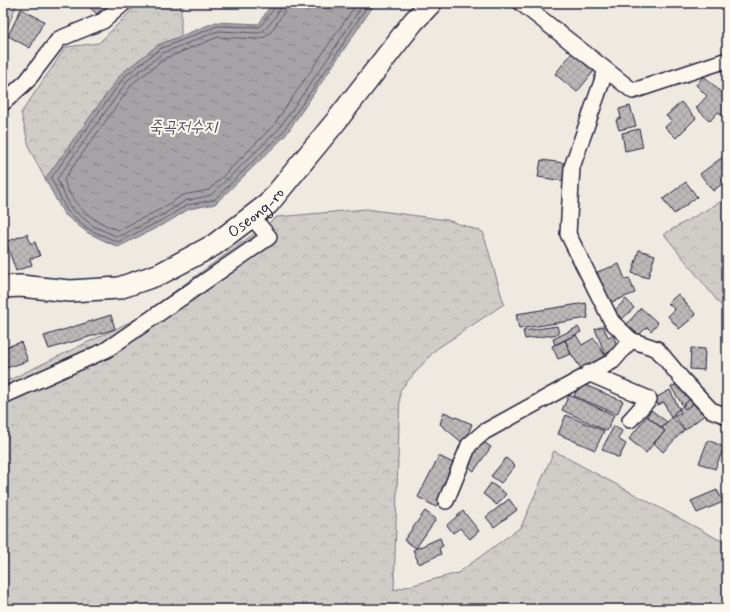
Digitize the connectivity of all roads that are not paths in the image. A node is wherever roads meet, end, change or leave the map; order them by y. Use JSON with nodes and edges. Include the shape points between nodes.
{"nodes":[{"id":1,"x":124,"y":3,"type":"edge"},
{"id":2,"x":431,"y":3,"type":"edge"},
{"id":3,"x":522,"y":3,"type":"edge"},
{"id":4,"x":727,"y":60,"type":"edge"},
{"id":5,"x":606,"y":70,"type":"junction"},
{"id":6,"x":3,"y":102,"type":"edge"},
{"id":7,"x":252,"y":216,"type":"junction"},
{"id":8,"x":3,"y":287,"type":"edge"},
{"id":9,"x":631,"y":340,"type":"junction"},
{"id":10,"x":588,"y":374,"type":"junction"},
{"id":11,"x":3,"y":396,"type":"edge"},
{"id":12,"x":727,"y":416,"type":"edge"},
{"id":13,"x":630,"y":420,"type":"dead end"},
{"id":14,"x":446,"y":501,"type":"dead end"}],
"edges":[{"from":1,"to":6,"type":"street","via":[[103,21],[60,39],[27,81]]},
{"from":2,"to":7,"type":"main road","name":"Oseong-ro","via":[[412,22],[268,204]]},
{"from":3,"to":5,"type":"street"},
{"from":4,"to":5,"type":"street","via":[[633,91]]},
{"from":5,"to":9,"type":"street","via":[[572,167],[568,234],[612,322]]},
{"from":7,"to":8,"type":"main road","name":"Oseong-ro","via":[[214,245],[160,274],[119,288],[70,291],[20,286]]},
{"from":7,"to":11,"type":"street","via":[[268,237],[106,350]]},
{"from":9,"to":10,"type":"street","via":[[613,361]]},
{"from":9,"to":12,"type":"street","via":[[657,349],[711,410]]},
{"from":10,"to":13,"type":"street","via":[[649,399]]},
{"from":10,"to":14,"type":"street","via":[[484,432],[469,445]]}]}
